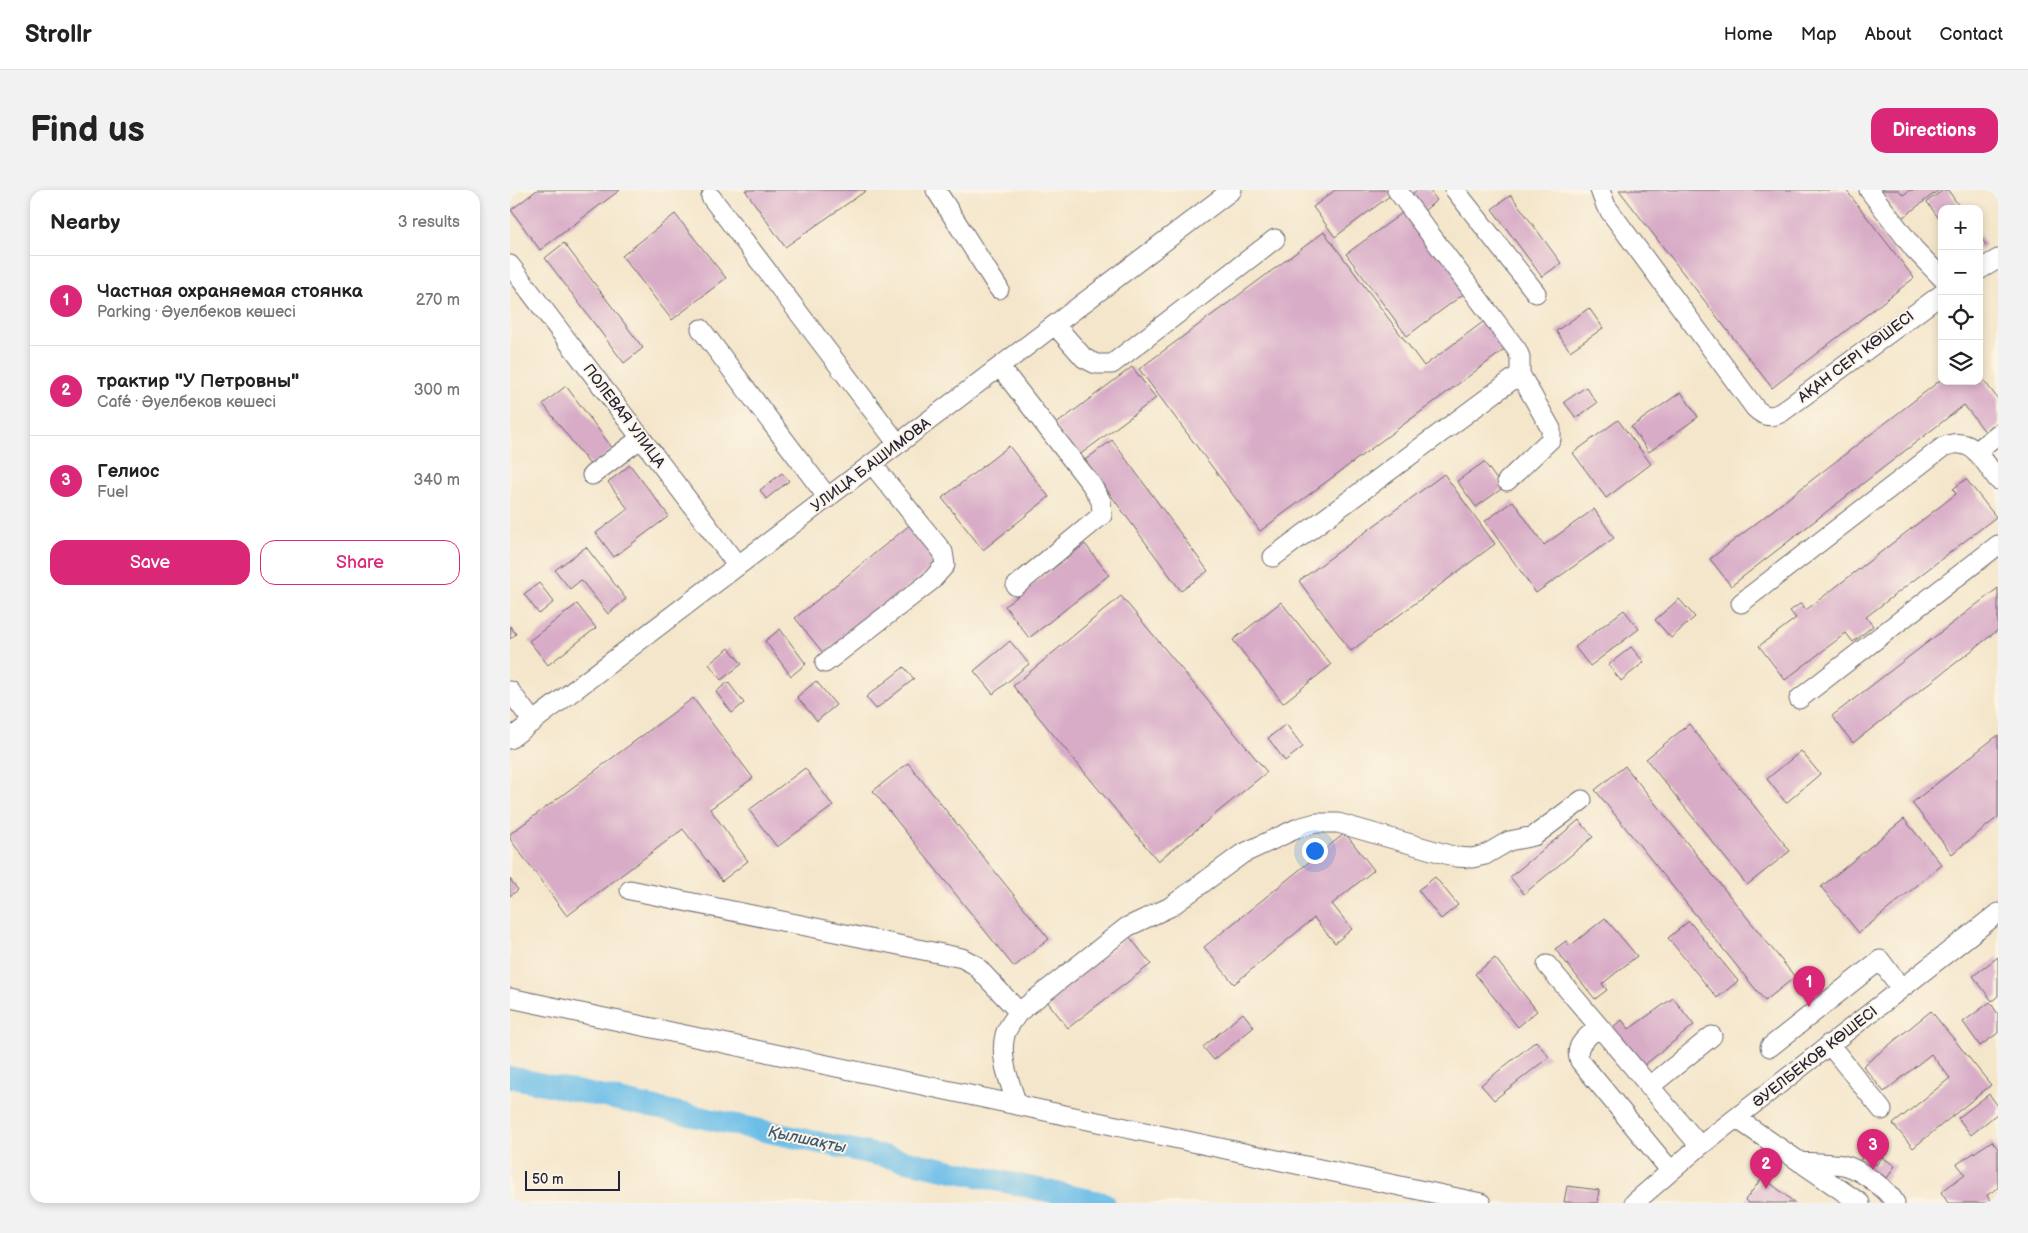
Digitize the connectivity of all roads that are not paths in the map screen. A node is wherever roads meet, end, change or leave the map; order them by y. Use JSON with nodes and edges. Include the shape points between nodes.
{"nodes":[{"id":1,"x":936,"y":190,"type":"edge"},
{"id":2,"x":1232,"y":190,"type":"edge"},
{"id":3,"x":1397,"y":190,"type":"edge"},
{"id":4,"x":1455,"y":190,"type":"edge"},
{"id":5,"x":1600,"y":190,"type":"edge"},
{"id":6,"x":1870,"y":190,"type":"edge"},
{"id":7,"x":710,"y":197,"type":"dead end"},
{"id":8,"x":1275,"y":239,"type":"dead end"},
{"id":9,"x":1998,"y":259,"type":"edge"},
{"id":10,"x":510,"y":265,"type":"edge"},
{"id":11,"x":1983,"y":268,"type":"edge"},
{"id":12,"x":1938,"y":274,"type":"edge"},
{"id":13,"x":999,"y":289,"type":"dead end"},
{"id":14,"x":1536,"y":293,"type":"dead end"},
{"id":15,"x":1941,"y":295,"type":"edge"},
{"id":16,"x":1055,"y":325,"type":"junction"},
{"id":17,"x":701,"y":329,"type":"dead end"},
{"id":18,"x":1000,"y":367,"type":"junction"},
{"id":19,"x":1520,"y":374,"type":"junction"},
{"id":20,"x":1998,"y":434,"type":"edge"},
{"id":21,"x":641,"y":438,"type":"junction"},
{"id":22,"x":898,"y":444,"type":"junction"},
{"id":23,"x":1976,"y":452,"type":"junction"},
{"id":24,"x":872,"y":464,"type":"junction"},
{"id":25,"x":592,"y":475,"type":"dead end"},
{"id":26,"x":1998,"y":480,"type":"edge"},
{"id":27,"x":1507,"y":481,"type":"dead end"},
{"id":28,"x":828,"y":498,"type":"junction"},
{"id":29,"x":1998,"y":545,"type":"edge"},
{"id":30,"x":1273,"y":557,"type":"dead end"},
{"id":31,"x":738,"y":566,"type":"junction"},
{"id":32,"x":1016,"y":586,"type":"dead end"},
{"id":33,"x":1741,"y":603,"type":"dead end"},
{"id":34,"x":825,"y":663,"type":"dead end"},
{"id":35,"x":510,"y":692,"type":"edge"},
{"id":36,"x":1798,"y":699,"type":"dead end"},
{"id":37,"x":533,"y":722,"type":"junction"},
{"id":38,"x":510,"y":739,"type":"edge"},
{"id":39,"x":1582,"y":800,"type":"dead end"},
{"id":40,"x":630,"y":890,"type":"dead end"},
{"id":41,"x":1998,"y":913,"type":"edge"},
{"id":42,"x":1547,"y":965,"type":"dead end"},
{"id":43,"x":1901,"y":988,"type":"junction"},
{"id":44,"x":510,"y":998,"type":"edge"},
{"id":45,"x":1019,"y":1012,"type":"junction"},
{"id":46,"x":1598,"y":1027,"type":"junction"},
{"id":47,"x":1712,"y":1036,"type":"dead end"},
{"id":48,"x":1829,"y":1044,"type":"junction"},
{"id":49,"x":1770,"y":1047,"type":"dead end"},
{"id":50,"x":1649,"y":1088,"type":"junction"},
{"id":51,"x":1017,"y":1104,"type":"junction"},
{"id":52,"x":1882,"y":1110,"type":"dead end"},
{"id":53,"x":1736,"y":1118,"type":"junction"},
{"id":54,"x":1700,"y":1146,"type":"junction"},
{"id":55,"x":1798,"y":1162,"type":"junction"},
{"id":56,"x":1670,"y":1170,"type":"junction"},
{"id":57,"x":1481,"y":1203,"type":"edge"},
{"id":58,"x":1634,"y":1203,"type":"edge"},
{"id":59,"x":1860,"y":1203,"type":"edge"},
{"id":60,"x":1895,"y":1203,"type":"edge"}],
"edges":[{"from":1,"to":13,"type":"street"},
{"from":2,"to":16,"type":"street","name":"УЛИЦА Б.АШИМОВА"},
{"from":3,"to":19,"type":"street","via":[[1517,350]]},
{"from":4,"to":14,"type":"street"},
{"from":5,"to":15,"type":"street","name":"АҚАН СЕРІ КӨШЕСІ","via":[[1606,206],[1761,414],[1775,416],[1782,412]]},
{"from":6,"to":12,"type":"street","via":[[1914,249]]},
{"from":7,"to":22,"type":"street"},
{"from":8,"to":16,"type":"street","via":[[1112,364],[1096,364],[1084,358]]},
{"from":9,"to":11,"type":"street"},
{"from":10,"to":21,"type":"street","name":"ПОЛЕВАЯ УЛИЦА"},
{"from":16,"to":18,"type":"street","name":"УЛИЦА Б.АШИМОВА"},
{"from":17,"to":28,"type":"street"},
{"from":18,"to":22,"type":"street","name":"УЛИЦА Б.АШИМОВА"},
{"from":18,"to":32,"type":"street","via":[[1101,501],[1102,515]]},
{"from":19,"to":27,"type":"street","via":[[1552,435]]},
{"from":19,"to":30,"type":"street"},
{"from":20,"to":23,"type":"street"},
{"from":21,"to":25,"type":"street"},
{"from":21,"to":31,"type":"street","name":"ПОЛЕВАЯ УЛИЦА"},
{"from":22,"to":24,"type":"street","name":"УЛИЦА Б.АШИМОВА"},
{"from":23,"to":26,"type":"street"},
{"from":23,"to":33,"type":"street","via":[[1960,442],[1943,447]]},
{"from":24,"to":28,"type":"street","name":"УЛИЦА Б.АШИМОВА"},
{"from":24,"to":34,"type":"street","via":[[943,552],[945,565],[931,581]]},
{"from":28,"to":31,"type":"street","name":"УЛИЦА Б.АШИМОВА"},
{"from":29,"to":36,"type":"street"},
{"from":31,"to":37,"type":"street","name":"УЛИЦА Б.АШИМОВА"},
{"from":35,"to":37,"type":"street"},
{"from":37,"to":38,"type":"street","name":"УЛИЦА Б.АШИМОВА"},
{"from":39,"to":45,"type":"street","via":[[1534,836],[1509,841],[1485,855],[1472,858],[1456,857],[1338,823],[1316,823],[1298,828],[1242,854],[1170,906],[1127,927]]},
{"from":40,"to":45,"type":"street","via":[[962,958],[975,964]]},
{"from":41,"to":43,"type":"street","name":"ӘУЕЛБЕКОВ КӨШЕСІ"},
{"from":42,"to":46,"type":"street"},
{"from":43,"to":48,"type":"street","name":"ӘУЕЛБЕКОВ КӨШЕСІ"},
{"from":43,"to":49,"type":"street","via":[[1880,960]]},
{"from":44,"to":51,"type":"street"},
{"from":45,"to":51,"type":"street","via":[[1007,1030],[1004,1042],[1004,1061]]},
{"from":46,"to":50,"type":"street"},
{"from":46,"to":56,"type":"street","via":[[1579,1047],[1580,1061]]},
{"from":47,"to":50,"type":"street"},
{"from":48,"to":52,"type":"street"},
{"from":48,"to":53,"type":"street","name":"ӘУЕЛБЕКОВ КӨШЕСІ"},
{"from":50,"to":54,"type":"street"},
{"from":51,"to":57,"type":"street"},
{"from":53,"to":54,"type":"street","name":"ӘУЕЛБЕКОВ КӨШЕСІ"},
{"from":53,"to":55,"type":"street"},
{"from":54,"to":56,"type":"street","name":"ӘУЕЛБЕКОВ КӨШЕСІ"},
{"from":55,"to":59,"type":"street"},
{"from":55,"to":60,"type":"street","via":[[1852,1168],[1887,1190]]},
{"from":56,"to":58,"type":"street","name":"ӘУЕЛБЕКОВ КӨШЕСІ"}]}
